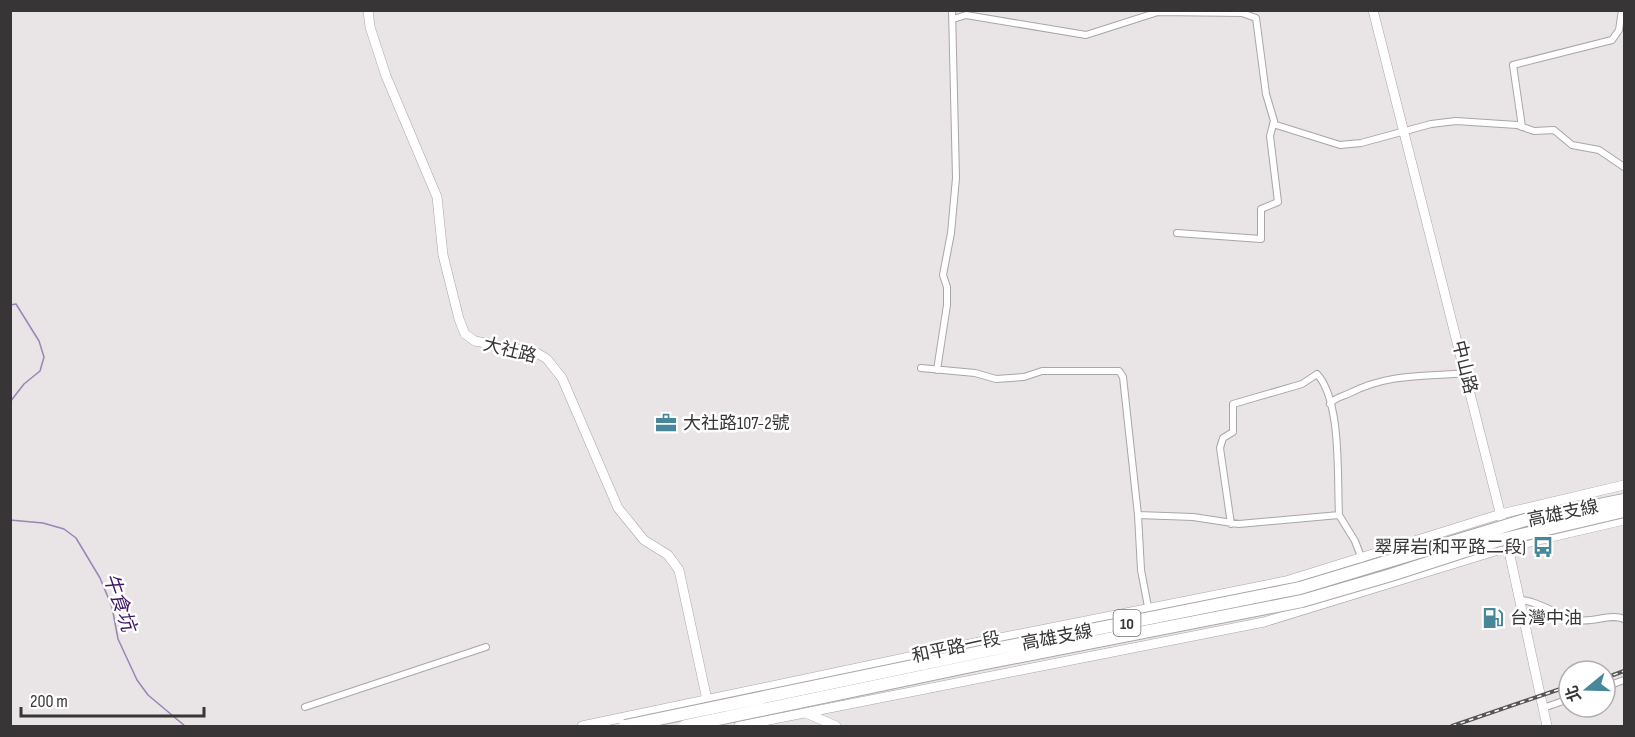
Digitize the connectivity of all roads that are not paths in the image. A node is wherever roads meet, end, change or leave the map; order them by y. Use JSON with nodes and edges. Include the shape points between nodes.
{"nodes":[{"id":1,"x":368,"y":10,"type":"edge"},
{"id":2,"x":951,"y":10,"type":"edge"},
{"id":3,"x":1373,"y":10,"type":"edge"},
{"id":4,"x":1622,"y":10,"type":"edge"},
{"id":5,"x":953,"y":19,"type":"junction"},
{"id":6,"x":1273,"y":124,"type":"junction"},
{"id":7,"x":1522,"y":127,"type":"junction"},
{"id":8,"x":1404,"y":131,"type":"junction"},
{"id":9,"x":1624,"y":166,"type":"edge"},
{"id":10,"x":1177,"y":232,"type":"dead end"},
{"id":11,"x":921,"y":368,"type":"dead end"},
{"id":12,"x":937,"y":370,"type":"junction"},
{"id":13,"x":1466,"y":373,"type":"junction"},
{"id":14,"x":1330,"y":404,"type":"junction"},
{"id":15,"x":1624,"y":485,"type":"edge"},
{"id":16,"x":1572,"y":497,"type":"junction"},
{"id":17,"x":1624,"y":500,"type":"edge"},
{"id":18,"x":1624,"y":511,"type":"edge"},
{"id":19,"x":1501,"y":514,"type":"junction"},
{"id":20,"x":1138,"y":515,"type":"junction"},
{"id":21,"x":1339,"y":515,"type":"junction"},
{"id":22,"x":1624,"y":520,"type":"edge"},
{"id":23,"x":1231,"y":524,"type":"junction"},
{"id":24,"x":1505,"y":532,"type":"junction"},
{"id":25,"x":1508,"y":547,"type":"junction"},
{"id":26,"x":1361,"y":558,"type":"junction"},
{"id":27,"x":1424,"y":574,"type":"junction"},
{"id":28,"x":1374,"y":589,"type":"junction"},
{"id":29,"x":1520,"y":600,"type":"junction"},
{"id":30,"x":1148,"y":608,"type":"junction"},
{"id":31,"x":1624,"y":619,"type":"edge"},
{"id":32,"x":1157,"y":642,"type":"junction"},
{"id":33,"x":486,"y":647,"type":"dead end"},
{"id":34,"x":707,"y":700,"type":"junction"},
{"id":35,"x":1557,"y":703,"type":"edge"},
{"id":36,"x":305,"y":707,"type":"dead end"},
{"id":37,"x":1543,"y":708,"type":"junction"},
{"id":38,"x":806,"y":713,"type":"junction"},
{"id":39,"x":582,"y":726,"type":"edge"},
{"id":40,"x":625,"y":726,"type":"edge"},
{"id":41,"x":685,"y":726,"type":"edge"},
{"id":42,"x":739,"y":726,"type":"edge"},
{"id":43,"x":836,"y":726,"type":"edge"},
{"id":44,"x":1547,"y":726,"type":"edge"}],
"edges":[{"from":1,"to":34,"type":"street","name":"大社路","via":[[386,76],[438,197],[443,255],[465,334],[475,341],[537,353],[562,378],[618,508],[644,540],[668,555],[679,570]]},
{"from":2,"to":5,"type":"street"},
{"from":3,"to":8,"type":"street","name":"中山路"},
{"from":4,"to":7,"type":"street","via":[[1619,30],[1612,40],[1513,65]]},
{"from":5,"to":6,"type":"street","via":[[966,15],[1086,35],[1158,12],[1248,14],[1257,22]]},
{"from":5,"to":12,"type":"street","via":[[956,178],[943,275],[947,305]]},
{"from":6,"to":8,"type":"street","via":[[1340,146]]},
{"from":6,"to":10,"type":"street","via":[[1270,144],[1278,199],[1276,204],[1262,209],[1263,238]]},
{"from":7,"to":8,"type":"street","via":[[1456,121]]},
{"from":7,"to":9,"type":"street","via":[[1554,130],[1572,145],[1599,150]]},
{"from":8,"to":13,"type":"street","name":"中山路"},
{"from":11,"to":12,"type":"street"},
{"from":12,"to":20,"type":"street","via":[[980,373],[996,379],[1059,370],[1119,371],[1123,377]]},
{"from":13,"to":14,"type":"street","via":[[1403,375],[1365,385]]},
{"from":13,"to":19,"type":"street","name":"中山路"},
{"from":14,"to":21,"type":"street"},
{"from":14,"to":23,"type":"street","via":[[1317,374],[1302,384],[1233,404],[1233,432],[1223,438],[1220,448]]},
{"from":15,"to":16,"type":"street","name":"和平路一段"},
{"from":16,"to":19,"type":"street","name":"和平路一段"},
{"from":16,"to":24,"type":"street","via":[[1552,519]]},
{"from":17,"to":40,"type":"highway","name":"高雄支線","number":"10","bridge":true,"via":[[1525,520],[1300,588]]},
{"from":18,"to":41,"type":"highway","name":"高雄支線","number":"10","bridge":true,"via":[[1496,541],[1302,601]]},
{"from":19,"to":24,"type":"street","name":"中山路"},
{"from":19,"to":26,"type":"street","name":"和平路一段"},
{"from":20,"to":23,"type":"street","via":[[1193,517]]},
{"from":20,"to":30,"type":"street"},
{"from":21,"to":23,"type":"street"},
{"from":21,"to":26,"type":"street"},
{"from":22,"to":25,"type":"street","name":"和平路一段"},
{"from":24,"to":25,"type":"street","name":"中山路"},
{"from":24,"to":27,"type":"street","via":[[1440,552]]},
{"from":25,"to":27,"type":"street","name":"和平路一段"},
{"from":25,"to":29,"type":"street","name":"中山路"},
{"from":26,"to":28,"type":"street"},
{"from":26,"to":30,"type":"street","name":"和平路一段","via":[[1286,581]]},
{"from":27,"to":28,"type":"street","name":"和平路一段"},
{"from":28,"to":32,"type":"street","name":"和平路一段","via":[[1264,622]]},
{"from":29,"to":31,"type":"street","via":[[1577,620]]},
{"from":29,"to":37,"type":"street","name":"中山路"},
{"from":30,"to":32,"type":"street"},
{"from":30,"to":34,"type":"street","name":"和平路一段"},
{"from":32,"to":38,"type":"street","name":"和平路一段"},
{"from":33,"to":36,"type":"street"},
{"from":34,"to":39,"type":"street","name":"和平路一段"},
{"from":35,"to":37,"type":"street"},
{"from":37,"to":44,"type":"street","name":"中山路"},
{"from":38,"to":42,"type":"street","name":"和平路一段"},
{"from":38,"to":43,"type":"street"}]}
